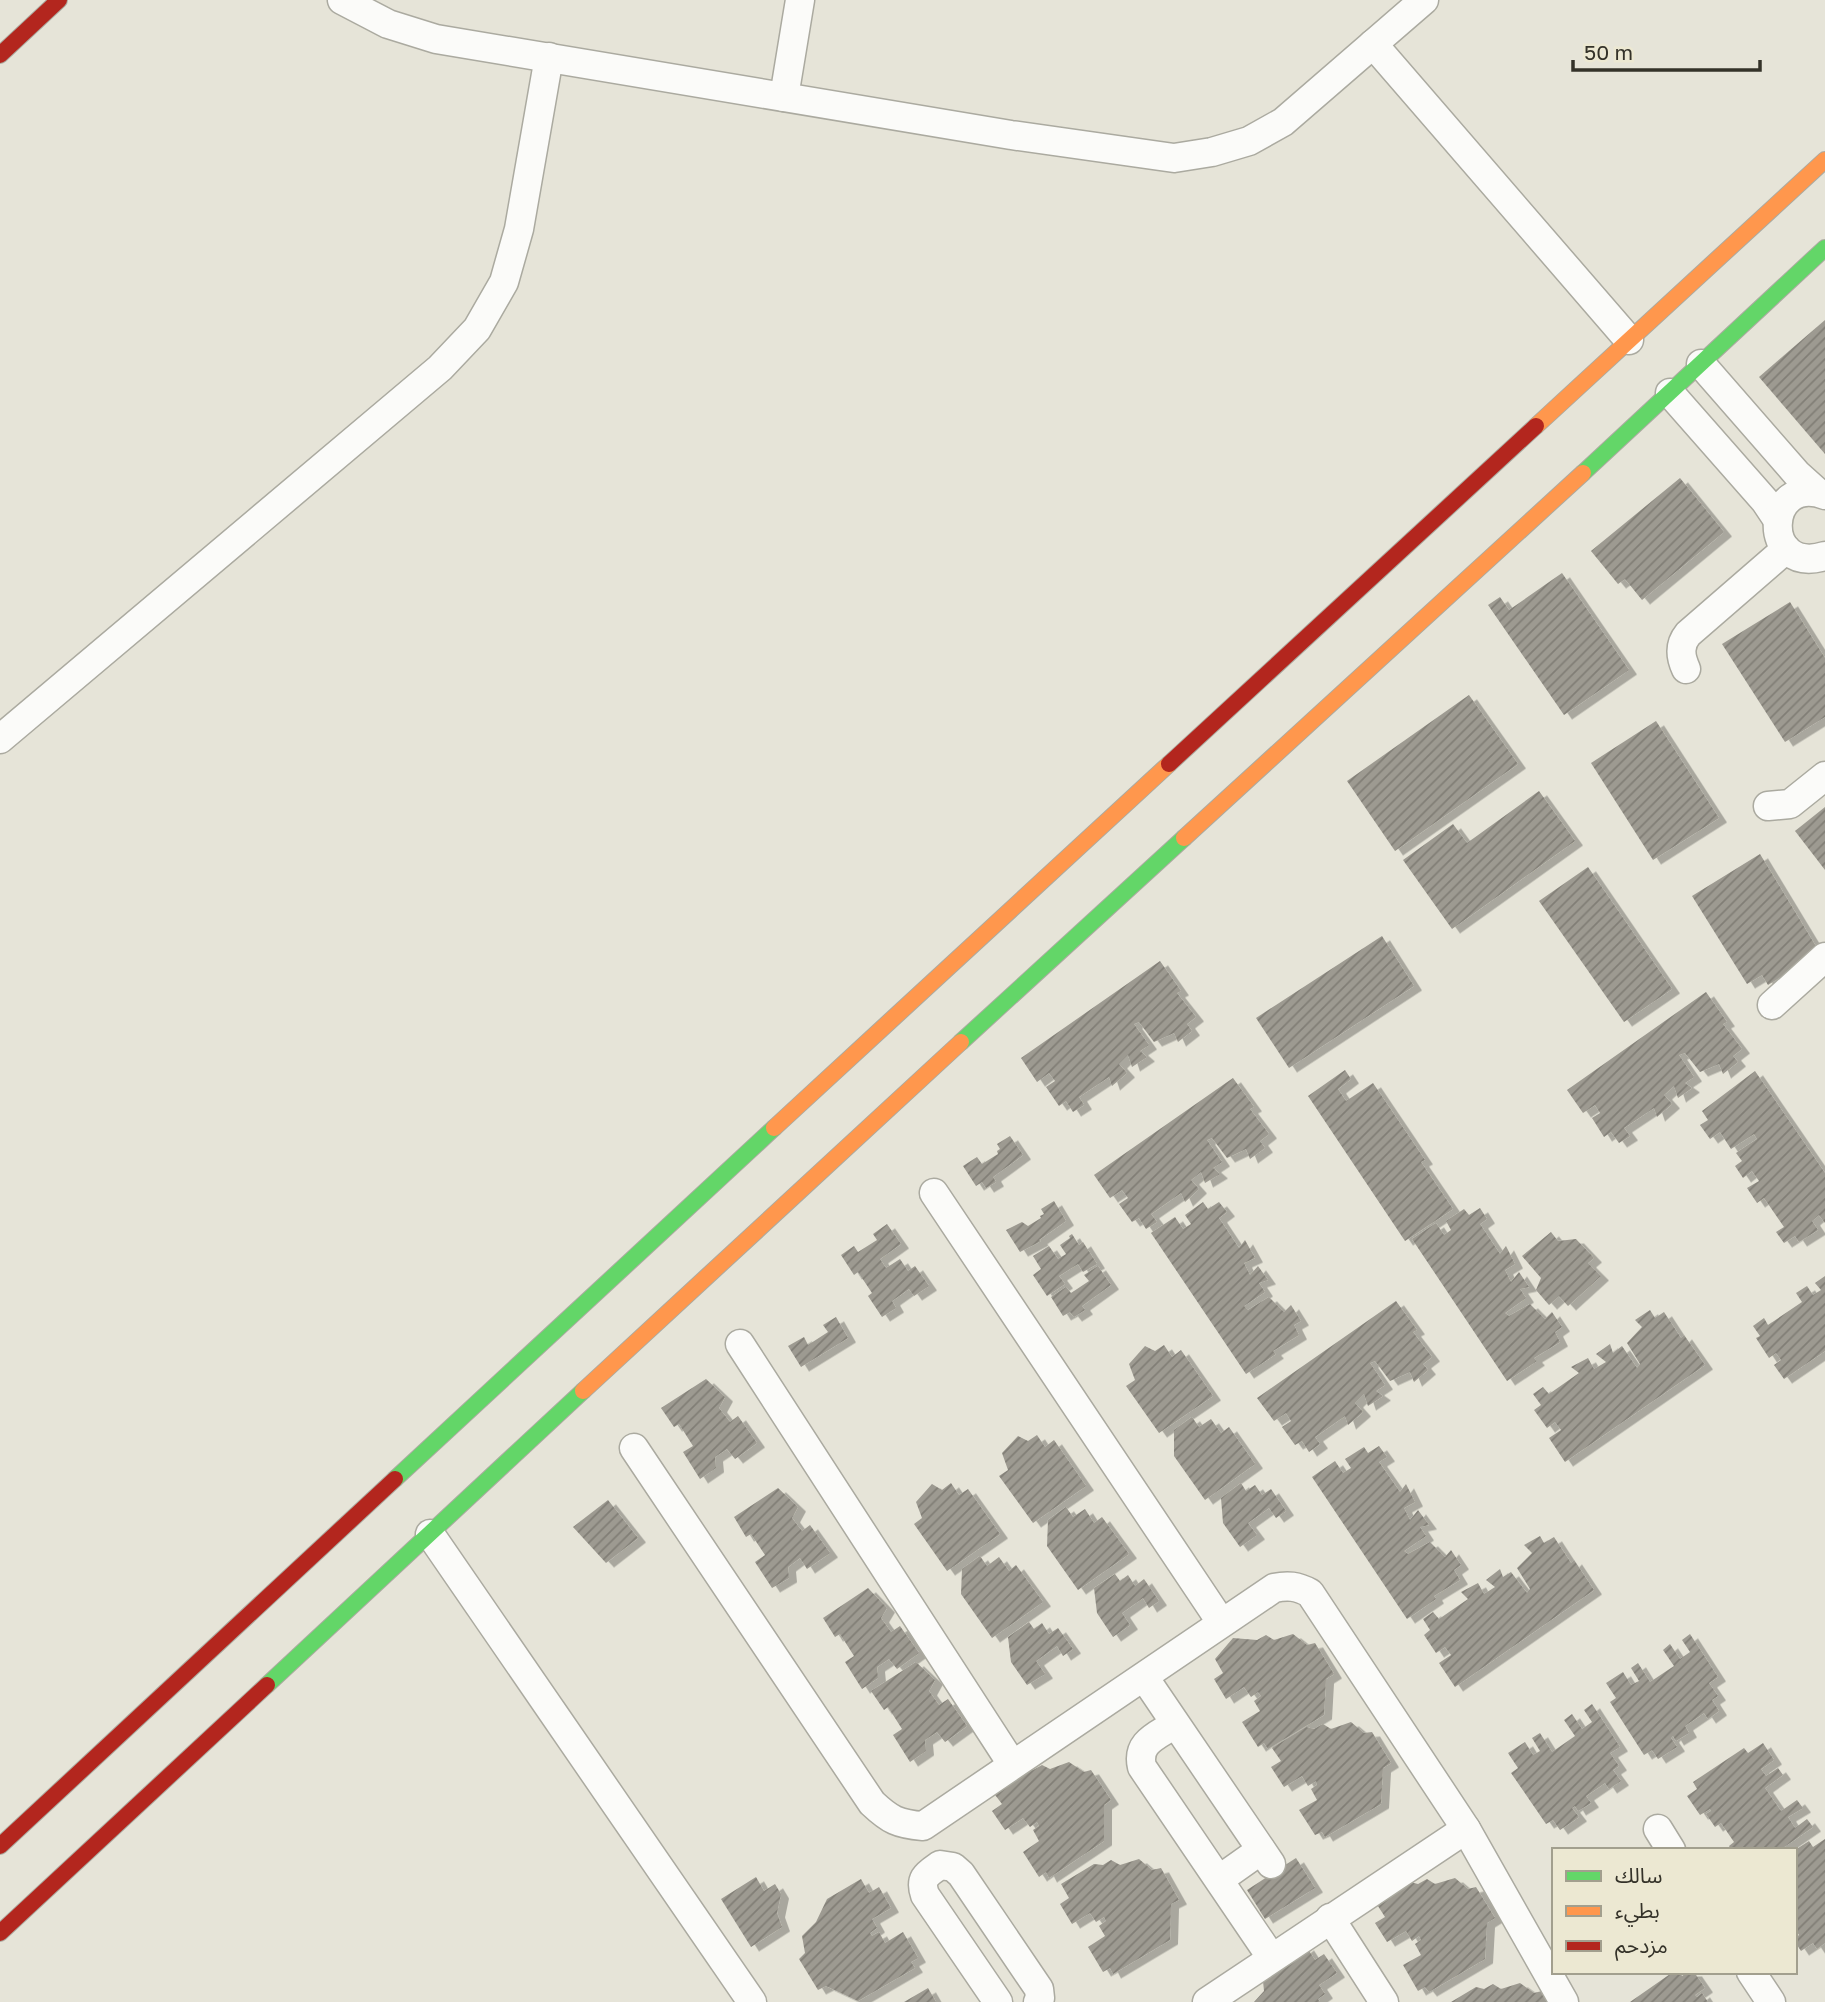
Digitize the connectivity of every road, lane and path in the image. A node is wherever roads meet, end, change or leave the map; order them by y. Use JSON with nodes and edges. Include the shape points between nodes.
{"nodes":[{"id":1,"x":59,"y":0,"type":"edge"},
{"id":2,"x":342,"y":0,"type":"edge"},
{"id":3,"x":800,"y":0,"type":"edge"},
{"id":4,"x":1424,"y":0,"type":"edge"},
{"id":5,"x":1373,"y":44,"type":"junction"},
{"id":6,"x":0,"y":55,"type":"edge"},
{"id":7,"x":549,"y":57,"type":"junction"},
{"id":8,"x":784,"y":97,"type":"junction"},
{"id":9,"x":1825,"y":160,"type":"edge"},
{"id":10,"x":1825,"y":248,"type":"edge"},
{"id":11,"x":1629,"y":340,"type":"junction"},
{"id":12,"x":1701,"y":364,"type":"junction"},
{"id":13,"x":1670,"y":393,"type":"junction"},
{"id":14,"x":1821,"y":493,"type":"edge"},
{"id":15,"x":1777,"y":519,"type":"junction"},
{"id":16,"x":1786,"y":549,"type":"junction"},
{"id":17,"x":1825,"y":556,"type":"edge"},
{"id":18,"x":1686,"y":669,"type":"dead end"},
{"id":19,"x":0,"y":739,"type":"edge"},
{"id":20,"x":1825,"y":776,"type":"edge"},
{"id":21,"x":1768,"y":806,"type":"dead end"},
{"id":22,"x":1825,"y":957,"type":"edge"},
{"id":23,"x":1772,"y":1005,"type":"dead end"},
{"id":24,"x":934,"y":1193,"type":"dead end"},
{"id":25,"x":740,"y":1344,"type":"dead end"},
{"id":26,"x":634,"y":1448,"type":"dead end"},
{"id":27,"x":430,"y":1534,"type":"junction"},
{"id":28,"x":1221,"y":1622,"type":"junction"},
{"id":29,"x":1144,"y":1677,"type":"junction"},
{"id":30,"x":1175,"y":1724,"type":"junction"},
{"id":31,"x":1012,"y":1764,"type":"junction"},
{"id":32,"x":1466,"y":1829,"type":"junction"},
{"id":33,"x":0,"y":1846,"type":"edge"},
{"id":34,"x":1220,"y":1879,"type":"junction"},
{"id":35,"x":1331,"y":1918,"type":"junction"},
{"id":36,"x":0,"y":1933,"type":"edge"},
{"id":37,"x":1271,"y":1957,"type":"junction"},
{"id":38,"x":1752,"y":1974,"type":"edge"},
{"id":39,"x":752,"y":2002,"type":"edge"},
{"id":40,"x":998,"y":2002,"type":"edge"},
{"id":41,"x":1038,"y":2002,"type":"edge"},
{"id":42,"x":1206,"y":2002,"type":"edge"},
{"id":43,"x":1384,"y":2002,"type":"edge"},
{"id":44,"x":1564,"y":2002,"type":"edge"},
{"id":45,"x":1771,"y":2002,"type":"edge"}],
"edges":[{"from":1,"to":6,"type":"street"},
{"from":2,"to":7,"type":"street","via":[[388,24],[436,39]]},
{"from":3,"to":8,"type":"street"},
{"from":4,"to":5,"type":"street"},
{"from":5,"to":8,"type":"street","via":[[1283,122],[1249,141],[1174,158]]},
{"from":5,"to":11,"type":"street"},
{"from":7,"to":8,"type":"street"},
{"from":7,"to":19,"type":"street","via":[[519,229],[504,282],[477,329],[440,368]]},
{"from":9,"to":11,"type":"street"},
{"from":10,"to":12,"type":"street"},
{"from":11,"to":33,"type":"street","via":[[727,1180]]},
{"from":12,"to":13,"type":"street"},
{"from":12,"to":14,"type":"street","via":[[1797,474]]},
{"from":13,"to":15,"type":"street"},
{"from":13,"to":27,"type":"street","via":[[798,1184]]},
{"from":14,"to":15,"type":"street","via":[[1796,494],[1780,509]]},
{"from":15,"to":16,"type":"street"},
{"from":16,"to":17,"type":"street","via":[[1804,559]]},
{"from":16,"to":18,"type":"street","via":[[1688,634],[1681,652]]},
{"from":20,"to":21,"type":"street","via":[[1790,804]]},
{"from":22,"to":23,"type":"street"},
{"from":24,"to":28,"type":"street"},
{"from":25,"to":31,"type":"street"},
{"from":26,"to":31,"type":"street","via":[[872,1803],[886,1816],[901,1824],[923,1826]]},
{"from":27,"to":36,"type":"street"},
{"from":27,"to":39,"type":"street"},
{"from":28,"to":29,"type":"street"},
{"from":28,"to":32,"type":"street","via":[[1274,1588],[1286,1585],[1310,1593]]},
{"from":29,"to":30,"type":"street"},
{"from":29,"to":31,"type":"street"},
{"from":30,"to":34,"type":"street","via":[[1143,1746],[1139,1756],[1142,1767]]},
{"from":30,"to":34,"type":"street","via":[[1266,1857]]},
{"from":32,"to":35,"type":"street"},
{"from":32,"to":44,"type":"street"},
{"from":34,"to":37,"type":"street"},
{"from":35,"to":37,"type":"street"},
{"from":35,"to":43,"type":"street"},
{"from":37,"to":42,"type":"street"},
{"from":38,"to":45,"type":"street"},
{"from":40,"to":41,"type":"street","via":[[925,1895],[924,1876],[940,1865],[961,1874],[1039,1989]]}]}
